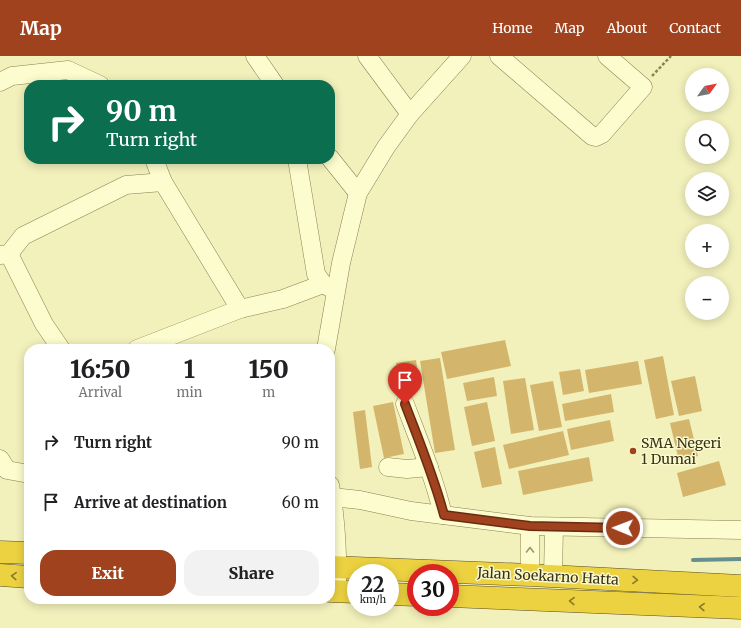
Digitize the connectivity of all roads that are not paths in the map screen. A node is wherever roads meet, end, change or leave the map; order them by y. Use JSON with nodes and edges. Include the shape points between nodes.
{"nodes":[{"id":1,"x":255,"y":56,"type":"edge"},
{"id":2,"x":367,"y":56,"type":"edge"},
{"id":3,"x":462,"y":56,"type":"edge"},
{"id":4,"x":607,"y":56,"type":"edge"},
{"id":5,"x":504,"y":58,"type":"edge"},
{"id":6,"x":89,"y":80,"type":"edge"},
{"id":7,"x":272,"y":80,"type":"edge"},
{"id":8,"x":0,"y":82,"type":"edge"},
{"id":9,"x":410,"y":114,"type":"junction"},
{"id":10,"x":156,"y":164,"type":"edge"},
{"id":11,"x":298,"y":164,"type":"edge"},
{"id":12,"x":335,"y":164,"type":"edge"},
{"id":13,"x":163,"y":182,"type":"junction"},
{"id":14,"x":358,"y":193,"type":"junction"},
{"id":15,"x":5,"y":255,"type":"edge"},
{"id":16,"x":329,"y":287,"type":"junction"},
{"id":17,"x":240,"y":309,"type":"junction"},
{"id":18,"x":58,"y":344,"type":"edge"},
{"id":19,"x":150,"y":344,"type":"edge"},
{"id":20,"x":326,"y":344,"type":"edge"},
{"id":21,"x":405,"y":404,"type":"dead end"},
{"id":22,"x":0,"y":458,"type":"edge"},
{"id":23,"x":388,"y":467,"type":"dead end"},
{"id":24,"x":429,"y":467,"type":"junction"},
{"id":25,"x":24,"y":473,"type":"edge"},
{"id":26,"x":335,"y":492,"type":"edge"},
{"id":27,"x":444,"y":515,"type":"junction"},
{"id":28,"x":530,"y":526,"type":"junction"},
{"id":29,"x":554,"y":527,"type":"junction"},
{"id":30,"x":741,"y":530,"type":"edge"},
{"id":31,"x":0,"y":552,"type":"edge"},
{"id":32,"x":24,"y":553,"type":"edge"},
{"id":33,"x":335,"y":568,"type":"edge"},
{"id":34,"x":335,"y":571,"type":"edge"},
{"id":35,"x":0,"y":575,"type":"edge"},
{"id":36,"x":530,"y":575,"type":"junction"},
{"id":37,"x":553,"y":576,"type":"junction"},
{"id":38,"x":24,"y":577,"type":"edge"},
{"id":39,"x":741,"y":586,"type":"edge"},
{"id":40,"x":341,"y":592,"type":"edge"},
{"id":41,"x":459,"y":596,"type":"edge"},
{"id":42,"x":741,"y":608,"type":"edge"}],
"edges":[{"from":1,"to":7,"type":"street"},
{"from":2,"to":9,"type":"street"},
{"from":3,"to":9,"type":"street"},
{"from":4,"to":5,"type":"street","via":[[643,87],[602,134],[596,137]]},
{"from":6,"to":8,"type":"street","via":[[68,70],[12,76]]},
{"from":9,"to":14,"type":"street"},
{"from":10,"to":13,"type":"street"},
{"from":11,"to":16,"type":"street","via":[[316,274]]},
{"from":12,"to":14,"type":"street"},
{"from":13,"to":15,"type":"street","via":[[126,185],[23,236]]},
{"from":13,"to":17,"type":"street"},
{"from":14,"to":16,"type":"street","via":[[341,263]]},
{"from":15,"to":18,"type":"street"},
{"from":16,"to":17,"type":"street"},
{"from":16,"to":20,"type":"street"},
{"from":17,"to":19,"type":"street"},
{"from":21,"to":24,"type":"street"},
{"from":22,"to":25,"type":"street","via":[[7,470]]},
{"from":23,"to":24,"type":"street"},
{"from":24,"to":27,"type":"street"},
{"from":26,"to":27,"type":"street","via":[[411,511]]},
{"from":27,"to":28,"type":"street"},
{"from":28,"to":29,"type":"street"},
{"from":36,"to":28,"type":"street","one_way":true},
{"from":29,"to":30,"type":"street"},
{"from":29,"to":37,"type":"street"},
{"from":31,"to":32,"type":"highway"},
{"from":33,"to":36,"type":"highway","name":"Jalan Soekarno Hatta"},
{"from":34,"to":40,"type":"street"},
{"from":38,"to":35,"type":"highway","one_way":true},
{"from":36,"to":37,"type":"highway","name":"Jalan Soekarno Hatta"},
{"from":37,"to":39,"type":"highway","name":"Jalan Soekarno Hatta","one_way":true},
{"from":42,"to":41,"type":"highway","name":"Jalan Soekarno Hatta","one_way":true}]}
